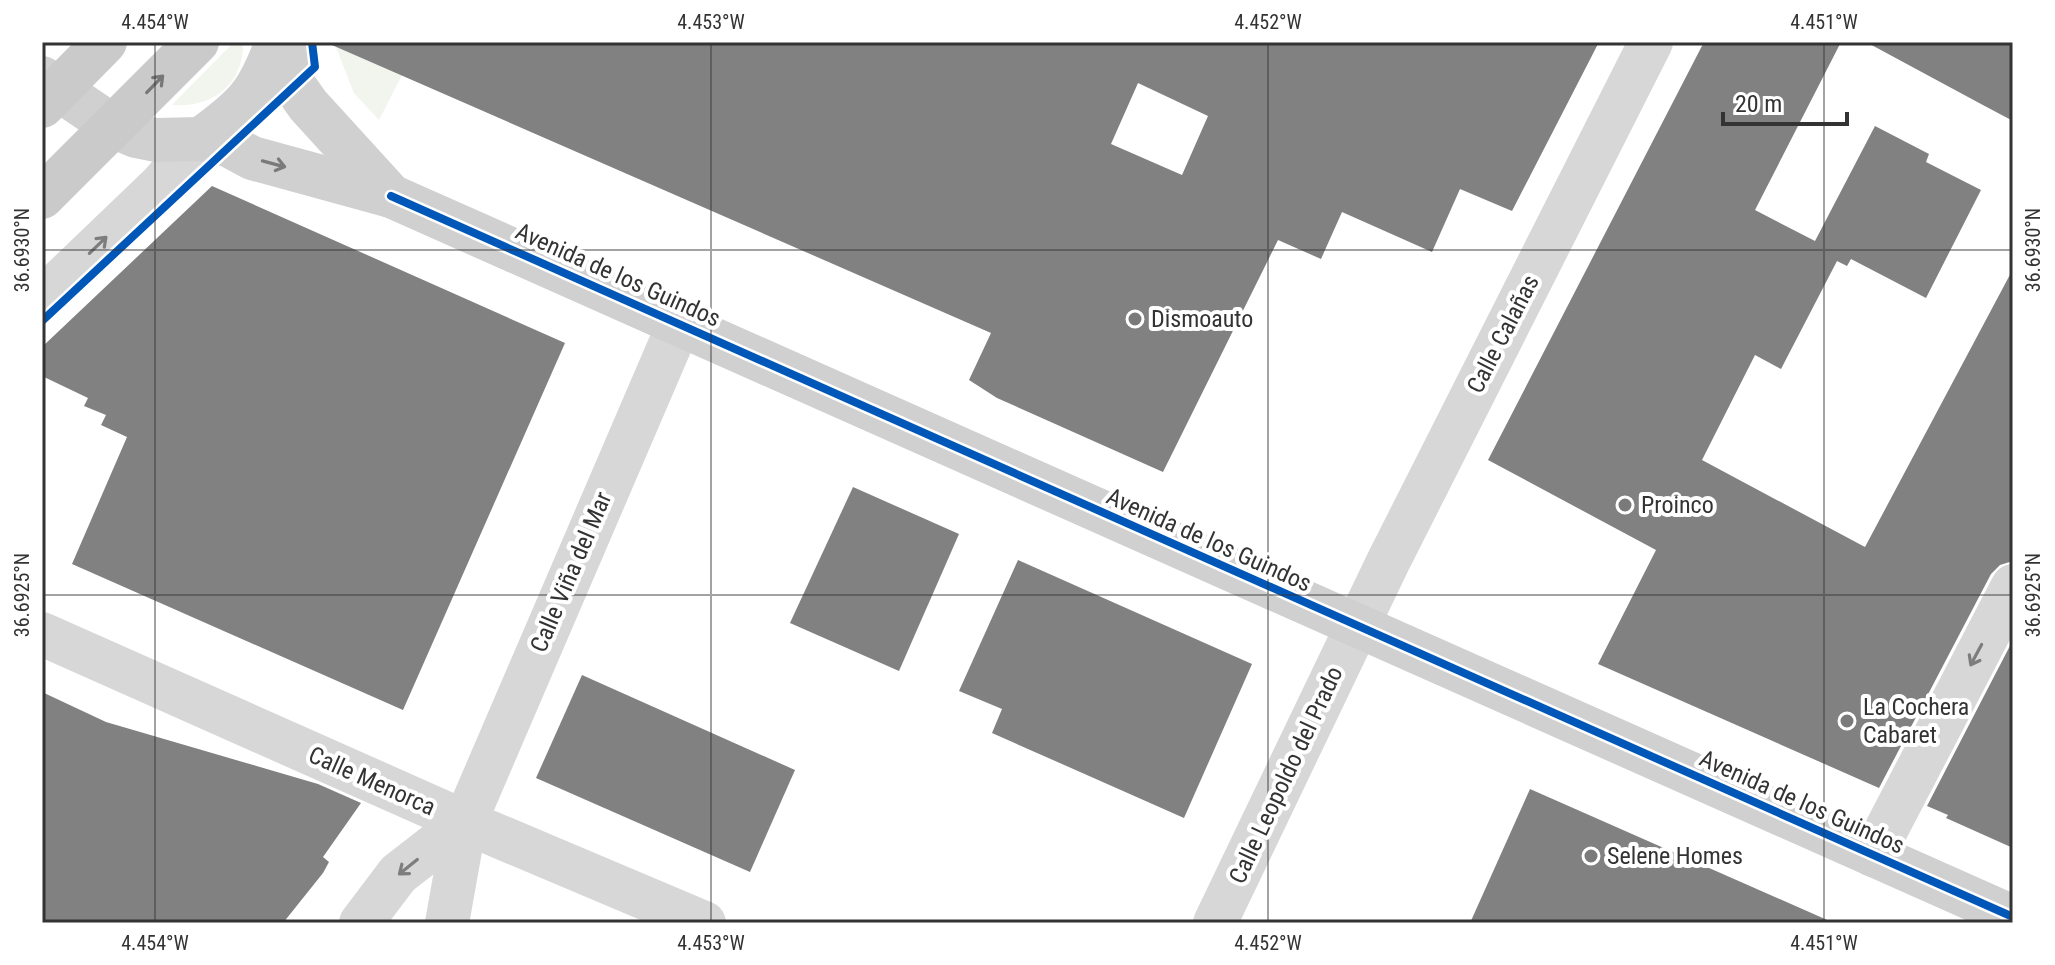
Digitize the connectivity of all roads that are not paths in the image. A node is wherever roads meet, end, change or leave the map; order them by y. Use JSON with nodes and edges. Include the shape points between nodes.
{"nodes":[{"id":1,"x":105,"y":42,"type":"edge"},
{"id":2,"x":197,"y":42,"type":"edge"},
{"id":3,"x":277,"y":42,"type":"edge"},
{"id":4,"x":283,"y":42,"type":"edge"},
{"id":5,"x":1651,"y":42,"type":"edge"},
{"id":6,"x":47,"y":91,"type":"edge"},
{"id":7,"x":114,"y":127,"type":"junction"},
{"id":8,"x":201,"y":139,"type":"junction"},
{"id":9,"x":391,"y":196,"type":"junction"},
{"id":10,"x":42,"y":197,"type":"edge"},
{"id":11,"x":42,"y":299,"type":"edge"},
{"id":12,"x":679,"y":324,"type":"junction"},
{"id":13,"x":2013,"y":586,"type":"edge"},
{"id":14,"x":1356,"y":627,"type":"junction"},
{"id":15,"x":42,"y":634,"type":"edge"},
{"id":16,"x":465,"y":822,"type":"junction"},
{"id":17,"x":1873,"y":855,"type":"junction"},
{"id":18,"x":2013,"y":917,"type":"edge"},
{"id":19,"x":361,"y":923,"type":"edge"},
{"id":20,"x":447,"y":923,"type":"edge"},
{"id":21,"x":704,"y":923,"type":"edge"},
{"id":22,"x":1215,"y":923,"type":"edge"}],
"edges":[{"from":1,"to":6,"type":"main road"},
{"from":7,"to":2,"type":"main road","one_way":true},
{"from":3,"to":8,"type":"main road","via":[[249,102]]},
{"from":4,"to":9,"type":"main road","name":"Avenida de los Guindos","via":[[294,85],[308,105]]},
{"from":5,"to":14,"type":"street","name":"Calle Calañas"},
{"from":6,"to":7,"type":"main road","name":"Avenida de los Guindos"},
{"from":7,"to":8,"type":"main road","name":"Avenida de los Guindos","via":[[156,140]]},
{"from":7,"to":10,"type":"main road"},
{"from":8,"to":9,"type":"main road","name":"Avenida de los Guindos","one_way":true},
{"from":11,"to":8,"type":"street","one_way":true,"via":[[161,185]]},
{"from":9,"to":12,"type":"main road","name":"Avenida de los Guindos"},
{"from":12,"to":14,"type":"main road","name":"Avenida de los Guindos"},
{"from":12,"to":16,"type":"street","name":"Calle Viña del Mar"},
{"from":13,"to":17,"type":"street","one_way":true},
{"from":14,"to":17,"type":"main road","name":"Avenida de los Guindos"},
{"from":14,"to":22,"type":"street","name":"Calle Leopoldo del Prado"},
{"from":15,"to":16,"type":"street","name":"Calle Menorca"},
{"from":16,"to":19,"type":"street","name":"Calle Viña del Mar","one_way":true,"via":[[398,874]]},
{"from":16,"to":20,"type":"street","name":"Calle Viña del Mar"},
{"from":16,"to":21,"type":"street","name":"Calle Menorca"},
{"from":17,"to":18,"type":"main road","name":"Avenida de los Guindos"}]}
